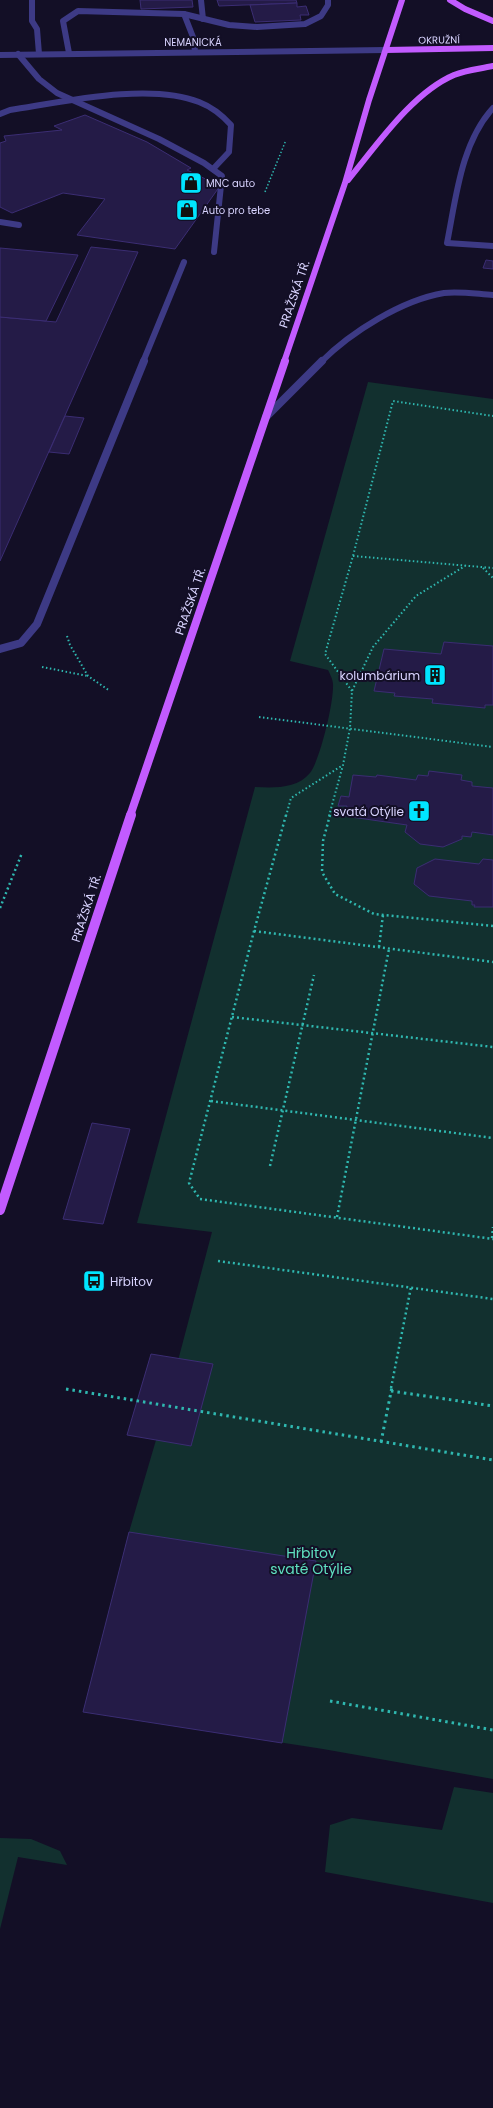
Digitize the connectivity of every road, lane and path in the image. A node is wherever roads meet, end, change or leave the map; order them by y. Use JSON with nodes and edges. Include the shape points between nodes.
{"nodes":[{"id":1,"x":32,"y":0,"type":"edge"},
{"id":2,"x":201,"y":0,"type":"edge"},
{"id":3,"x":328,"y":0,"type":"edge"},
{"id":4,"x":402,"y":0,"type":"edge"},
{"id":5,"x":450,"y":0,"type":"edge"},
{"id":6,"x":184,"y":14,"type":"junction"},
{"id":7,"x":203,"y":19,"type":"junction"},
{"id":8,"x":493,"y":21,"type":"edge"},
{"id":9,"x":493,"y":48,"type":"edge"},
{"id":10,"x":386,"y":50,"type":"junction"},
{"id":11,"x":195,"y":51,"type":"junction"},
{"id":12,"x":69,"y":53,"type":"junction"},
{"id":13,"x":18,"y":54,"type":"junction"},
{"id":14,"x":39,"y":54,"type":"junction"},
{"id":15,"x":0,"y":55,"type":"edge"},
{"id":16,"x":493,"y":66,"type":"edge"},
{"id":17,"x":76,"y":101,"type":"junction"},
{"id":18,"x":493,"y":108,"type":"edge"},
{"id":19,"x":0,"y":114,"type":"edge"},
{"id":20,"x":286,"y":140,"type":"dead end"},
{"id":21,"x":213,"y":169,"type":"junction"},
{"id":22,"x":345,"y":183,"type":"junction"},
{"id":23,"x":265,"y":192,"type":"dead end"},
{"id":24,"x":0,"y":222,"type":"edge"},
{"id":25,"x":19,"y":226,"type":"dead end"},
{"id":26,"x":493,"y":246,"type":"edge"},
{"id":27,"x":214,"y":252,"type":"dead end"},
{"id":28,"x":184,"y":262,"type":"dead end"},
{"id":29,"x":493,"y":295,"type":"edge"},
{"id":30,"x":493,"y":416,"type":"edge"},
{"id":31,"x":266,"y":417,"type":"junction"},
{"id":32,"x":353,"y":556,"type":"junction"},
{"id":33,"x":465,"y":566,"type":"junction"},
{"id":34,"x":483,"y":568,"type":"junction"},
{"id":35,"x":493,"y":568,"type":"edge"},
{"id":36,"x":493,"y":578,"type":"edge"},
{"id":37,"x":44,"y":606,"type":"junction"},
{"id":38,"x":0,"y":649,"type":"edge"},
{"id":39,"x":110,"y":691,"type":"dead end"},
{"id":40,"x":352,"y":691,"type":"junction"},
{"id":41,"x":259,"y":717,"type":"dead end"},
{"id":42,"x":350,"y":728,"type":"junction"},
{"id":43,"x":493,"y":747,"type":"edge"},
{"id":44,"x":343,"y":765,"type":"junction"},
{"id":45,"x":22,"y":853,"type":"dead end"},
{"id":46,"x":0,"y":908,"type":"edge"},
{"id":47,"x":383,"y":914,"type":"junction"},
{"id":48,"x":493,"y":926,"type":"edge"},
{"id":49,"x":254,"y":931,"type":"junction"},
{"id":50,"x":380,"y":947,"type":"junction"},
{"id":51,"x":389,"y":949,"type":"junction"},
{"id":52,"x":493,"y":962,"type":"edge"},
{"id":53,"x":314,"y":975,"type":"dead end"},
{"id":54,"x":232,"y":1017,"type":"junction"},
{"id":55,"x":303,"y":1026,"type":"junction"},
{"id":56,"x":373,"y":1033,"type":"junction"},
{"id":57,"x":493,"y":1047,"type":"edge"},
{"id":58,"x":211,"y":1101,"type":"junction"},
{"id":59,"x":284,"y":1110,"type":"junction"},
{"id":60,"x":355,"y":1120,"type":"junction"},
{"id":61,"x":493,"y":1138,"type":"edge"},
{"id":62,"x":270,"y":1166,"type":"dead end"},
{"id":63,"x":0,"y":1210,"type":"edge"},
{"id":64,"x":338,"y":1217,"type":"junction"},
{"id":65,"x":493,"y":1227,"type":"edge"},
{"id":66,"x":492,"y":1239,"type":"edge"},
{"id":67,"x":218,"y":1261,"type":"dead end"},
{"id":68,"x":411,"y":1287,"type":"junction"},
{"id":69,"x":493,"y":1299,"type":"edge"},
{"id":70,"x":66,"y":1389,"type":"dead end"},
{"id":71,"x":391,"y":1391,"type":"junction"},
{"id":72,"x":493,"y":1406,"type":"edge"},
{"id":73,"x":381,"y":1442,"type":"junction"},
{"id":74,"x":493,"y":1460,"type":"edge"},
{"id":75,"x":330,"y":1701,"type":"dead end"},
{"id":76,"x":493,"y":1730,"type":"edge"}],
"edges":[{"from":1,"to":14,"type":"street","via":[[32,21],[37,30]]},
{"from":2,"to":7,"type":"street"},
{"from":3,"to":7,"type":"street","via":[[328,5],[321,16],[305,24],[257,27],[229,25]]},
{"from":4,"to":10,"type":"main road","name":"PRAŽSKÁ TŘ."},
{"from":5,"to":8,"type":"main road"},
{"from":6,"to":7,"type":"street"},
{"from":6,"to":11,"type":"street","via":[[193,37]]},
{"from":6,"to":12,"type":"street","via":[[78,11],[63,21]]},
{"from":9,"to":10,"type":"main road","name":"OKRUŽNÍ"},
{"from":10,"to":11,"type":"street","name":"NEMANICKÁ"},
{"from":10,"to":22,"type":"main road","name":"PRAŽSKÁ TŘ."},
{"from":11,"to":12,"type":"street","name":"NEMANICKÁ"},
{"from":12,"to":14,"type":"street","name":"NEMANICKÁ"},
{"from":13,"to":14,"type":"street","name":"NEMANICKÁ"},
{"from":13,"to":15,"type":"street","name":"NEMANICKÁ"},
{"from":13,"to":17,"type":"street","via":[[39,79],[57,93]]},
{"from":16,"to":22,"type":"main road","via":[[450,77],[419,99]]},
{"from":17,"to":19,"type":"street","via":[[10,110]]},
{"from":17,"to":21,"type":"street","via":[[160,139]]},
{"from":17,"to":21,"type":"street","via":[[144,93],[162,94],[190,98],[218,111],[231,125],[229,152]]},
{"from":18,"to":26,"type":"street","via":[[478,127],[467,159],[447,244]]},
{"from":20,"to":23,"type":"path"},
{"from":21,"to":27,"type":"street","via":[[222,176]]},
{"from":22,"to":31,"type":"main road","name":"PRAŽSKÁ TŘ."},
{"from":24,"to":25,"type":"street"},
{"from":28,"to":37,"type":"street"},
{"from":29,"to":31,"type":"street","via":[[445,293],[420,299],[371,323],[332,351]]},
{"from":30,"to":32,"type":"path","via":[[393,401]]},
{"from":31,"to":63,"type":"main road","name":"PRAŽSKÁ TŘ."},
{"from":32,"to":33,"type":"path"},
{"from":32,"to":40,"type":"path","via":[[325,654]]},
{"from":33,"to":34,"type":"path"},
{"from":33,"to":40,"type":"path","via":[[416,596],[373,647]]},
{"from":34,"to":35,"type":"path"},
{"from":34,"to":36,"type":"path"},
{"from":37,"to":38,"type":"street","via":[[37,624],[22,643]]},
{"from":37,"to":39,"type":"path","via":[[59,615],[70,645],[88,676]]},
{"from":40,"to":42,"type":"path"},
{"from":41,"to":42,"type":"path"},
{"from":42,"to":43,"type":"path"},
{"from":42,"to":44,"type":"path"},
{"from":44,"to":47,"type":"path","via":[[323,841],[322,872],[335,894],[374,914]]},
{"from":44,"to":49,"type":"path","via":[[291,798]]},
{"from":45,"to":46,"type":"path"},
{"from":47,"to":48,"type":"path"},
{"from":47,"to":50,"type":"path"},
{"from":49,"to":50,"type":"path"},
{"from":49,"to":54,"type":"path"},
{"from":50,"to":51,"type":"path"},
{"from":51,"to":52,"type":"path"},
{"from":51,"to":56,"type":"path"},
{"from":53,"to":55,"type":"path"},
{"from":54,"to":55,"type":"path"},
{"from":54,"to":58,"type":"path"},
{"from":55,"to":56,"type":"path"},
{"from":55,"to":59,"type":"path"},
{"from":56,"to":57,"type":"path"},
{"from":56,"to":60,"type":"path"},
{"from":58,"to":59,"type":"path"},
{"from":58,"to":64,"type":"path","via":[[189,1183],[200,1199]]},
{"from":59,"to":60,"type":"path"},
{"from":59,"to":62,"type":"path"},
{"from":60,"to":61,"type":"path"},
{"from":60,"to":64,"type":"path"},
{"from":64,"to":66,"type":"path"},
{"from":65,"to":66,"type":"path"},
{"from":67,"to":68,"type":"path"},
{"from":68,"to":69,"type":"path"},
{"from":68,"to":71,"type":"path"},
{"from":70,"to":73,"type":"path"},
{"from":71,"to":72,"type":"path"},
{"from":71,"to":73,"type":"path"},
{"from":73,"to":74,"type":"path"},
{"from":75,"to":76,"type":"path"}]}
